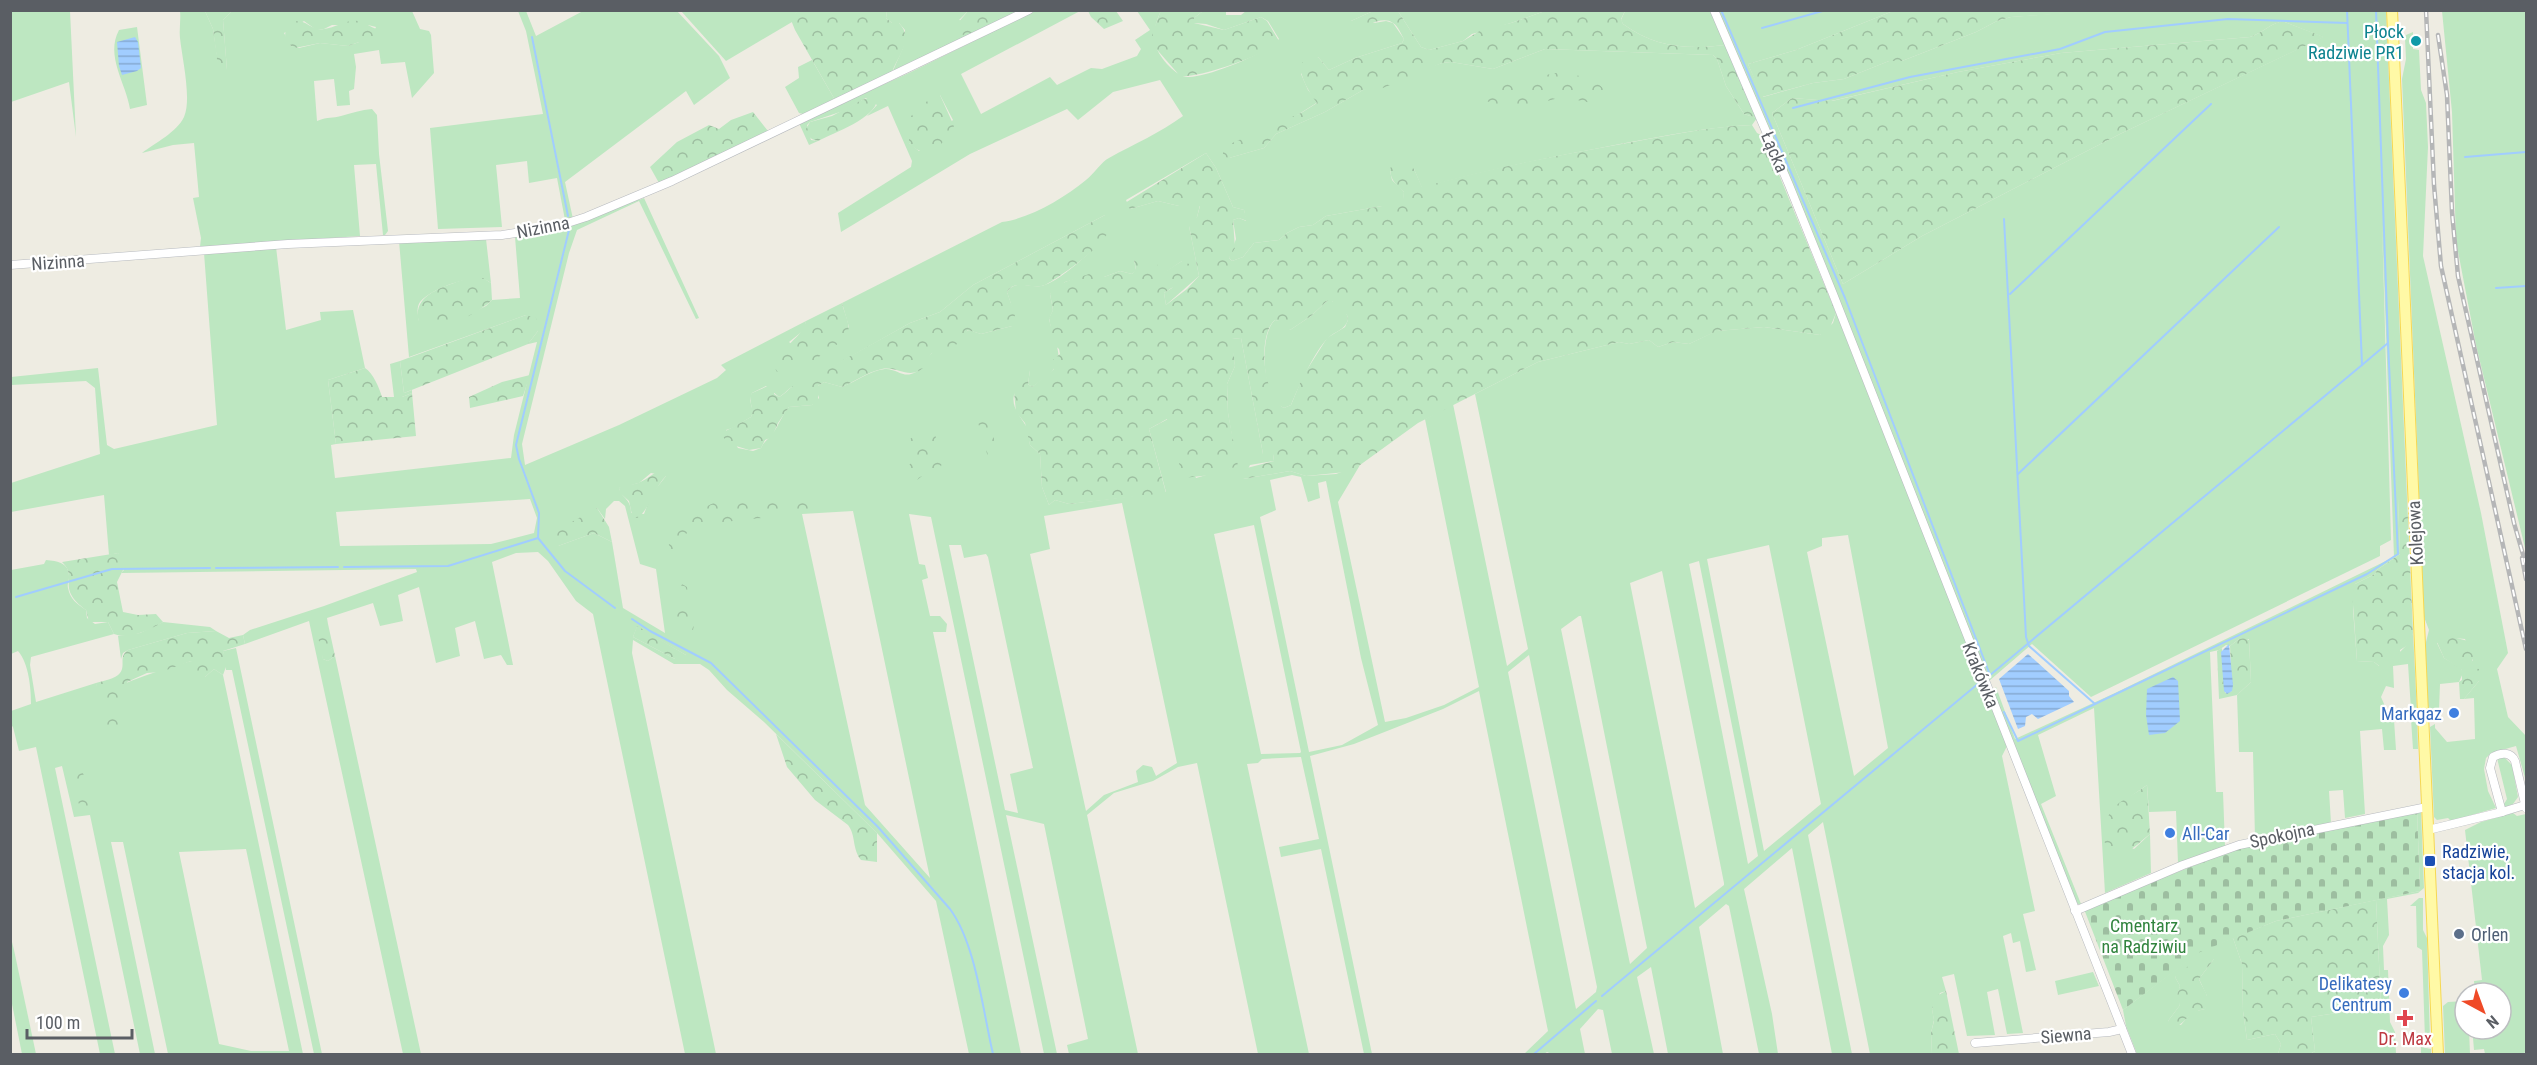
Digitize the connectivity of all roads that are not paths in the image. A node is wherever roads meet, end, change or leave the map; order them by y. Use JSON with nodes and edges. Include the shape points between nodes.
{"nodes":[{"id":1,"x":1029,"y":10,"type":"edge"},
{"id":2,"x":1714,"y":10,"type":"edge"},
{"id":3,"x":2392,"y":10,"type":"edge"},
{"id":4,"x":10,"y":265,"type":"edge"},
{"id":5,"x":1833,"y":294,"type":"joint"},
{"id":6,"x":2526,"y":806,"type":"edge"},
{"id":7,"x":2427,"y":807,"type":"junction"},
{"id":8,"x":2502,"y":812,"type":"junction"},
{"id":9,"x":2428,"y":830,"type":"junction"},
{"id":10,"x":2075,"y":910,"type":"junction"},
{"id":11,"x":2122,"y":1029,"type":"junction"},
{"id":12,"x":1975,"y":1043,"type":"dead end"},
{"id":13,"x":2132,"y":1054,"type":"edge"},
{"id":14,"x":2438,"y":1054,"type":"edge"}],
"edges":[{"from":1,"to":4,"type":"street","name":"Nizinna","via":[[672,181],[555,227],[502,235],[288,244]]},
{"from":2,"to":5,"type":"street","name":"Łącka"},
{"from":3,"to":7,"type":"main road","name":"Kolejowa"},
{"from":5,"to":10,"type":"street","name":"Krakówka"},
{"from":6,"to":8,"type":"street"},
{"from":6,"to":8,"type":"street","via":[[2515,761],[2502,753],[2493,757],[2490,764]]},
{"from":7,"to":9,"type":"main road","name":"Kolejowa"},
{"from":7,"to":10,"type":"street","name":"Spokojna","via":[[2239,845]]},
{"from":8,"to":9,"type":"street"},
{"from":9,"to":14,"type":"main road","name":"Kolejowa"},
{"from":10,"to":11,"type":"street","name":"Krakówka"},
{"from":11,"to":12,"type":"street","name":"Siewna"},
{"from":11,"to":13,"type":"street","name":"Krakówka"}]}
